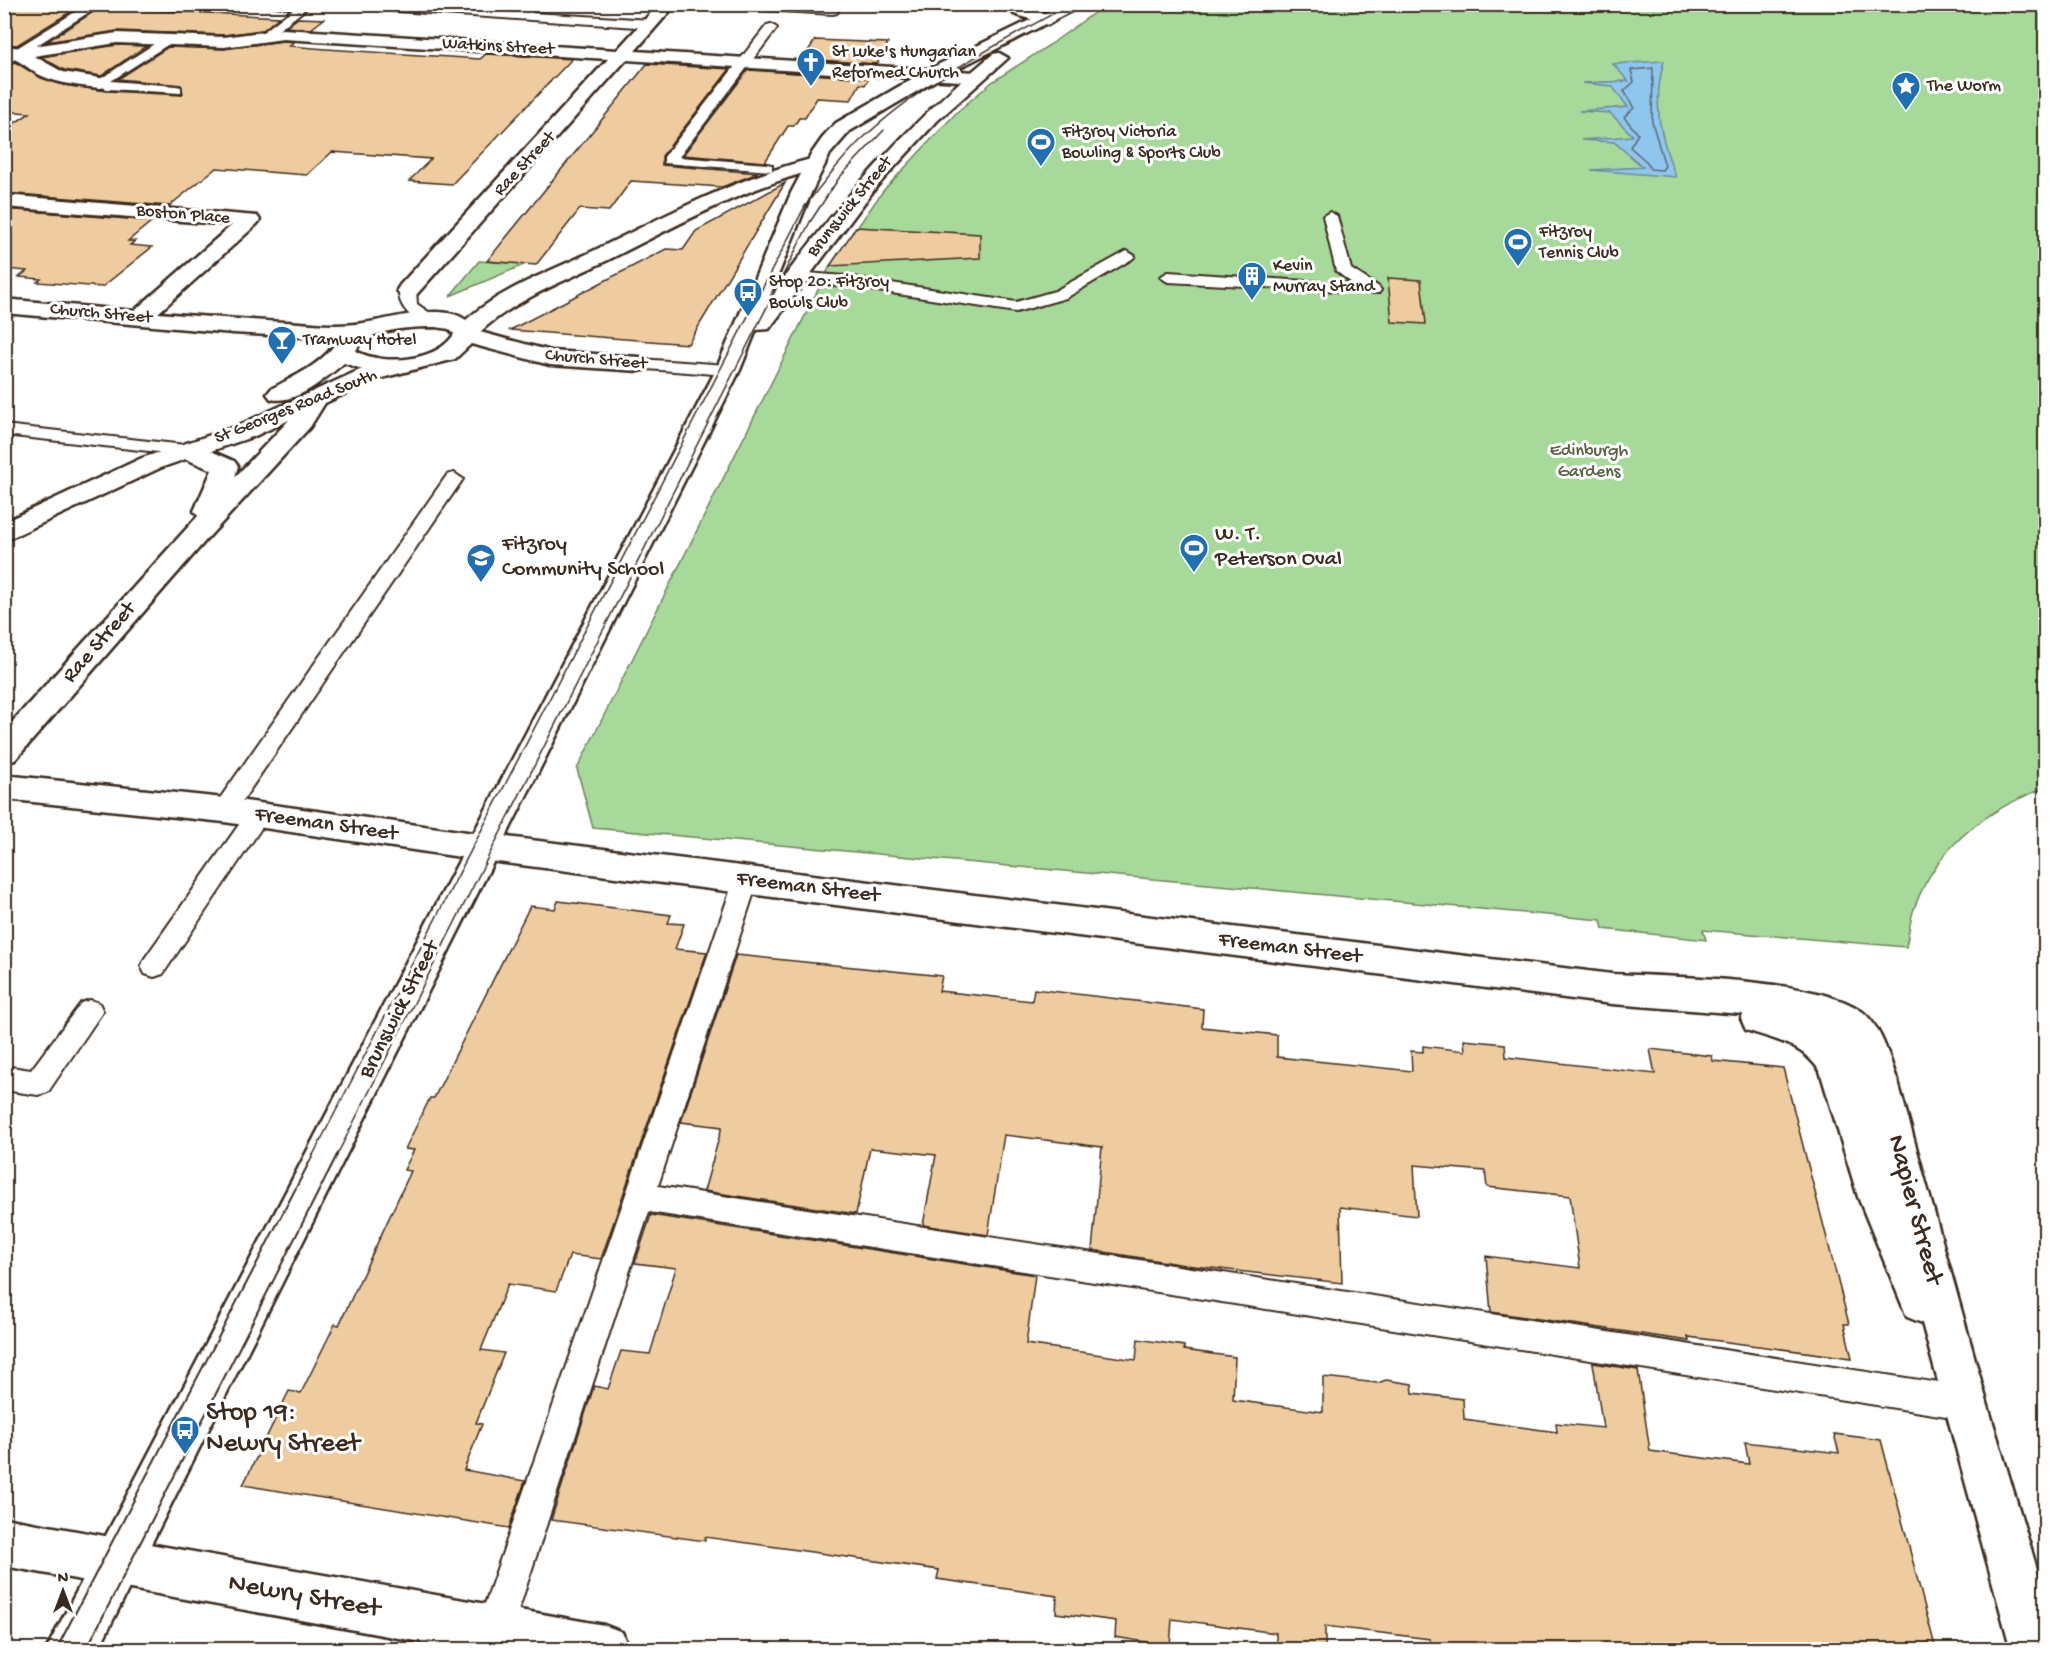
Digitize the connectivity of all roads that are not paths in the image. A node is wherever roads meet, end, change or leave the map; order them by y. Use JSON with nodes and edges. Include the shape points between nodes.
{"nodes":[{"id":1,"x":97,"y":4,"type":"edge"},
{"id":2,"x":269,"y":4,"type":"edge"},
{"id":3,"x":336,"y":4,"type":"edge"},
{"id":4,"x":535,"y":4,"type":"edge"},
{"id":5,"x":668,"y":4,"type":"edge"},
{"id":6,"x":714,"y":4,"type":"edge"},
{"id":7,"x":837,"y":4,"type":"edge"},
{"id":8,"x":1016,"y":4,"type":"edge"},
{"id":9,"x":1077,"y":4,"type":"edge"},
{"id":10,"x":306,"y":6,"type":"edge"},
{"id":11,"x":522,"y":16,"type":"junction"},
{"id":12,"x":1048,"y":20,"type":"junction"},
{"id":13,"x":652,"y":24,"type":"junction"},
{"id":14,"x":771,"y":28,"type":"dead end"},
{"id":15,"x":267,"y":35,"type":"junction"},
{"id":16,"x":168,"y":39,"type":"junction"},
{"id":17,"x":13,"y":54,"type":"edge"},
{"id":18,"x":625,"y":55,"type":"junction"},
{"id":19,"x":743,"y":62,"type":"junction"},
{"id":20,"x":935,"y":73,"type":"junction"},
{"id":21,"x":975,"y":77,"type":"junction"},
{"id":22,"x":100,"y":82,"type":"junction"},
{"id":23,"x":176,"y":90,"type":"dead end"},
{"id":24,"x":843,"y":127,"type":"junction"},
{"id":25,"x":815,"y":164,"type":"junction"},
{"id":26,"x":767,"y":168,"type":"junction"},
{"id":27,"x":4,"y":201,"type":"edge"},
{"id":28,"x":711,"y":201,"type":"junction"},
{"id":29,"x":1330,"y":216,"type":"dead end"},
{"id":30,"x":1127,"y":256,"type":"dead end"},
{"id":31,"x":794,"y":277,"type":"junction"},
{"id":32,"x":1168,"y":277,"type":"dead end"},
{"id":33,"x":536,"y":287,"type":"junction"},
{"id":34,"x":408,"y":290,"type":"joint"},
{"id":35,"x":4,"y":306,"type":"edge"},
{"id":36,"x":140,"y":317,"type":"junction"},
{"id":37,"x":434,"y":320,"type":"junction"},
{"id":38,"x":233,"y":326,"type":"junction"},
{"id":39,"x":368,"y":330,"type":"junction"},
{"id":40,"x":466,"y":334,"type":"junction"},
{"id":41,"x":343,"y":350,"type":"junction"},
{"id":42,"x":550,"y":358,"type":"junction"},
{"id":43,"x":472,"y":361,"type":"dead end"},
{"id":44,"x":639,"y":363,"type":"joint"},
{"id":45,"x":408,"y":364,"type":"junction"},
{"id":46,"x":728,"y":370,"type":"junction"},
{"id":47,"x":316,"y":398,"type":"junction"},
{"id":48,"x":4,"y":430,"type":"edge"},
{"id":49,"x":185,"y":450,"type":"junction"},
{"id":50,"x":454,"y":479,"type":"dead end"},
{"id":51,"x":4,"y":533,"type":"edge"},
{"id":52,"x":196,"y":534,"type":"junction"},
{"id":53,"x":4,"y":752,"type":"edge"},
{"id":54,"x":4,"y":787,"type":"edge"},
{"id":55,"x":224,"y":810,"type":"junction"},
{"id":56,"x":258,"y":815,"type":"junction"},
{"id":57,"x":483,"y":847,"type":"junction"},
{"id":58,"x":746,"y":880,"type":"junction"},
{"id":59,"x":154,"y":966,"type":"dead end"},
{"id":60,"x":90,"y":1011,"type":"dead end"},
{"id":61,"x":1833,"y":1032,"type":"joint"},
{"id":62,"x":4,"y":1078,"type":"edge"},
{"id":63,"x":640,"y":1197,"type":"junction"},
{"id":64,"x":1965,"y":1403,"type":"junction"},
{"id":65,"x":4,"y":1542,"type":"edge"},
{"id":66,"x":115,"y":1564,"type":"junction"},
{"id":67,"x":494,"y":1630,"type":"junction"},
{"id":68,"x":72,"y":1650,"type":"edge"},
{"id":69,"x":604,"y":1650,"type":"edge"},
{"id":70,"x":2036,"y":1650,"type":"edge"}],
"edges":[{"from":1,"to":17,"type":"lane"},
{"from":2,"to":10,"type":"lane"},
{"from":3,"to":11,"type":"lane"},
{"from":4,"to":11,"type":"lane"},
{"from":5,"to":13,"type":"main road","name":"Rae Street"},
{"from":6,"to":7,"type":"lane","via":[[833,11]]},
{"from":8,"to":12,"type":"main road","via":[[1020,10]]},
{"from":9,"to":12,"type":"main road"},
{"from":10,"to":15,"type":"lane"},
{"from":11,"to":13,"type":"lane"},
{"from":12,"to":20,"type":"main road"},
{"from":12,"to":21,"type":"main road","name":"Brunswick Street"},
{"from":13,"to":18,"type":"main road","name":"Rae Street"},
{"from":14,"to":19,"type":"lane"},
{"from":15,"to":16,"type":"main road","name":"Watkins Street","via":[[224,42]]},
{"from":15,"to":18,"type":"main road","name":"Watkins Street"},
{"from":16,"to":17,"type":"main road","name":"Watkins Street","via":[[117,38]]},
{"from":16,"to":22,"type":"lane"},
{"from":17,"to":22,"type":"main road","via":[[47,72]]},
{"from":18,"to":19,"type":"main road","name":"Watkins Street"},
{"from":18,"to":34,"type":"main road","name":"Rae Street"},
{"from":19,"to":20,"type":"main road","name":"Watkins Street"},
{"from":19,"to":26,"type":"lane","via":[[669,160]]},
{"from":20,"to":21,"type":"main road","name":"Watkins Street"},
{"from":20,"to":24,"type":"main road"},
{"from":21,"to":31,"type":"main road","name":"Brunswick Street","via":[[911,134],[857,194]]},
{"from":22,"to":23,"type":"lane","via":[[107,86]]},
{"from":24,"to":25,"type":"main road","name":"Brunswick Street"},
{"from":24,"to":26,"type":"main road"},
{"from":25,"to":28,"type":"main road","via":[[769,175]]},
{"from":25,"to":46,"type":"main road","name":"Brunswick Street"},
{"from":26,"to":28,"type":"main road"},
{"from":27,"to":36,"type":"main road","name":"Boston Place","via":[[250,220]]},
{"from":28,"to":33,"type":"main road"},
{"from":29,"to":32,"type":"lane","via":[[1344,271],[1373,290]]},
{"from":30,"to":31,"type":"lane","via":[[1060,297],[1016,307]]},
{"from":31,"to":46,"type":"main road","name":"Brunswick Street"},
{"from":33,"to":37,"type":"main road"},
{"from":33,"to":40,"type":"main road","via":[[481,319]]},
{"from":34,"to":37,"type":"lane","name":"Rae Street","via":[[407,299],[413,310]]},
{"from":35,"to":36,"type":"main road","name":"Church Street"},
{"from":36,"to":38,"type":"main road","name":"Church Street"},
{"from":37,"to":39,"type":"main road","name":"Church Street"},
{"from":37,"to":40,"type":"main road","name":"Church Street","via":[[456,323]]},
{"from":38,"to":39,"type":"main road","name":"Church Street","via":[[334,332]]},
{"from":38,"to":41,"type":"main road","name":"Church Street","via":[[314,347]]},
{"from":39,"to":41,"type":"main road","name":"St Georges Road South","via":[[350,339]]},
{"from":40,"to":42,"type":"main road","name":"Church Street"},
{"from":40,"to":45,"type":"main road","via":[[446,354]]},
{"from":41,"to":45,"type":"main road","via":[[348,357],[369,364]]},
{"from":41,"to":49,"type":"main road","name":"St Georges Road South","via":[[310,378],[222,423]]},
{"from":42,"to":43,"type":"main road","via":[[515,365]]},
{"from":42,"to":44,"type":"main road","name":"Church Street"},
{"from":44,"to":46,"type":"lane","name":"Church Street"},
{"from":45,"to":47,"type":"main road","name":"St Georges Road South","via":[[366,375]]},
{"from":46,"to":57,"type":"main road","name":"Brunswick Street"},
{"from":47,"to":49,"type":"main road","name":"St Georges Road South","via":[[246,431]]},
{"from":47,"to":52,"type":"main road","name":"Rae Street","via":[[301,422]]},
{"from":48,"to":49,"type":"lane"},
{"from":49,"to":51,"type":"main road","name":"St Georges Road South","via":[[121,476]]},
{"from":49,"to":52,"type":"main road","name":"Rae Street","via":[[225,466]]},
{"from":50,"to":55,"type":"lane"},
{"from":52,"to":53,"type":"main road","name":"Rae Street"},
{"from":54,"to":55,"type":"main road","name":"Freeman Street"},
{"from":55,"to":56,"type":"main road","name":"Freeman Street"},
{"from":56,"to":57,"type":"main road","name":"Freeman Street"},
{"from":56,"to":59,"type":"lane"},
{"from":57,"to":58,"type":"main road","name":"Freeman Street"},
{"from":57,"to":66,"type":"main road","name":"Brunswick Street"},
{"from":58,"to":61,"type":"main road","name":"Freeman Street","via":[[1612,989],[1802,1030]]},
{"from":58,"to":63,"type":"lane"},
{"from":60,"to":62,"type":"lane","via":[[38,1083]]},
{"from":61,"to":64,"type":"main road","name":"Napier Street","via":[[1861,1038],[1879,1087]]},
{"from":63,"to":64,"type":"lane"},
{"from":63,"to":67,"type":"lane"},
{"from":64,"to":70,"type":"main road","name":"Napier Street"},
{"from":65,"to":66,"type":"main road","name":"Newry Street"},
{"from":66,"to":67,"type":"main road","name":"Newry Street"},
{"from":66,"to":68,"type":"main road","name":"Brunswick Street"},
{"from":67,"to":69,"type":"main road","name":"Newry Street"}]}
